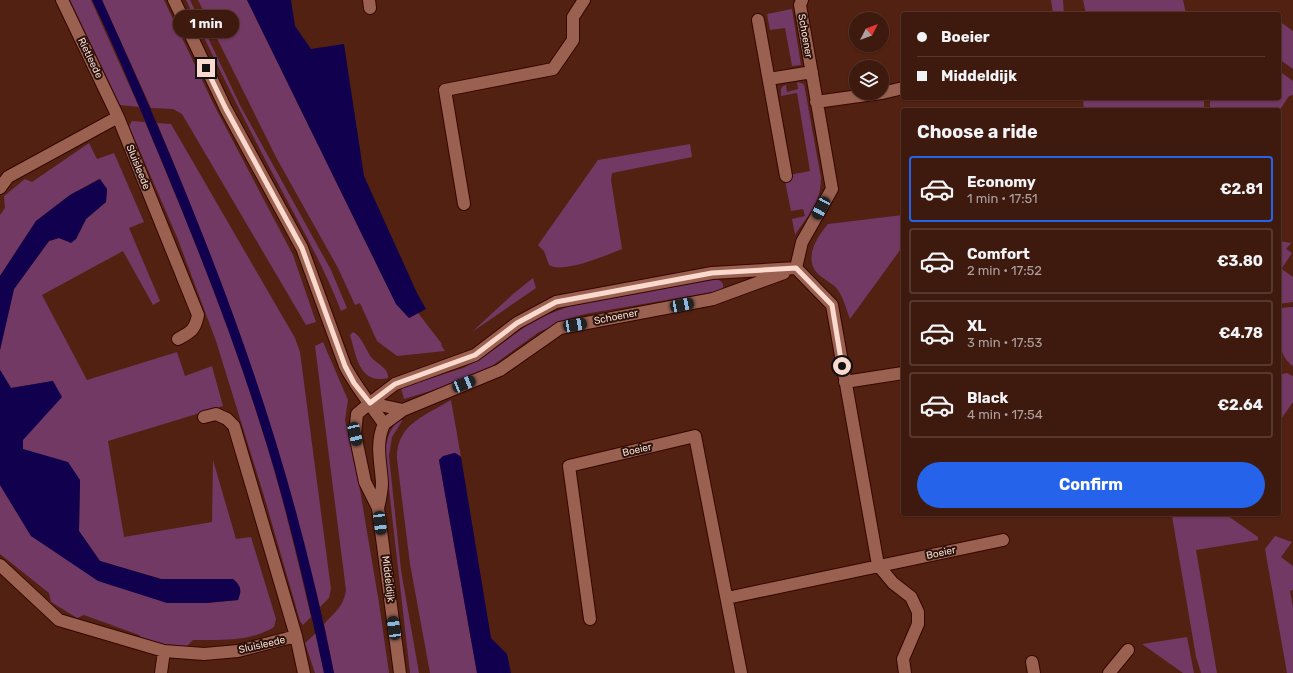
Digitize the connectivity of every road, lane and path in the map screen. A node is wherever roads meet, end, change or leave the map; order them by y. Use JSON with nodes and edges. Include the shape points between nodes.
{"nodes":[{"id":1,"x":62,"y":0,"type":"edge"},
{"id":2,"x":174,"y":0,"type":"edge"},
{"id":3,"x":584,"y":0,"type":"edge"},
{"id":4,"x":802,"y":0,"type":"edge"},
{"id":5,"x":758,"y":20,"type":"dead end"},
{"id":6,"x":812,"y":72,"type":"junction"},
{"id":7,"x":769,"y":79,"type":"junction"},
{"id":8,"x":901,"y":88,"type":"edge"},
{"id":9,"x":889,"y":91,"type":"edge"},
{"id":10,"x":849,"y":97,"type":"edge"},
{"id":11,"x":816,"y":102,"type":"junction"},
{"id":12,"x":118,"y":117,"type":"junction"},
{"id":13,"x":786,"y":176,"type":"dead end"},
{"id":14,"x":0,"y":188,"type":"edge"},
{"id":15,"x":464,"y":204,"type":"dead end"},
{"id":16,"x":796,"y":268,"type":"junction"},
{"id":17,"x":178,"y":339,"type":"dead end"},
{"id":18,"x":901,"y":373,"type":"edge"},
{"id":19,"x":845,"y":382,"type":"junction"},
{"id":20,"x":370,"y":403,"type":"junction"},
{"id":21,"x":403,"y":410,"type":"junction"},
{"id":22,"x":204,"y":417,"type":"dead end"},
{"id":23,"x":384,"y":424,"type":"junction"},
{"id":24,"x":378,"y":508,"type":"junction"},
{"id":25,"x":1003,"y":540,"type":"dead end"},
{"id":26,"x":0,"y":565,"type":"edge"},
{"id":27,"x":878,"y":566,"type":"junction"},
{"id":28,"x":726,"y":598,"type":"junction"},
{"id":29,"x":590,"y":619,"type":"dead end"},
{"id":30,"x":296,"y":636,"type":"junction"},
{"id":31,"x":1128,"y":650,"type":"dead end"},
{"id":32,"x":164,"y":651,"type":"junction"},
{"id":33,"x":161,"y":673,"type":"edge"},
{"id":34,"x":304,"y":673,"type":"edge"},
{"id":35,"x":400,"y":673,"type":"edge"},
{"id":36,"x":741,"y":673,"type":"edge"},
{"id":37,"x":905,"y":673,"type":"edge"},
{"id":38,"x":1109,"y":673,"type":"edge"}],
"edges":[{"from":1,"to":12,"type":"street","name":"Rietleede"},
{"from":2,"to":20,"type":"street","via":[[226,109],[302,248],[345,366],[354,383]]},
{"from":3,"to":15,"type":"street","via":[[574,17],[573,40],[553,70],[445,90]]},
{"from":4,"to":6,"type":"street","name":"Schoener","via":[[800,5]]},
{"from":5,"to":7,"type":"street"},
{"from":6,"to":7,"type":"street","name":"Schoener"},
{"from":6,"to":11,"type":"street","name":"Schoener"},
{"from":7,"to":13,"type":"street"},
{"from":8,"to":9,"type":"street"},
{"from":10,"to":11,"type":"street"},
{"from":11,"to":16,"type":"street","name":"Schoener","via":[[832,188],[802,242]]},
{"from":12,"to":14,"type":"street","via":[[8,177]]},
{"from":12,"to":17,"type":"street","name":"Sluisleede","via":[[198,315],[192,331]]},
{"from":16,"to":19,"type":"street","via":[[832,305]]},
{"from":16,"to":20,"type":"street","via":[[712,273],[556,302],[517,323],[475,355],[395,384]]},
{"from":16,"to":21,"type":"street","name":"Schoener","via":[[713,299],[560,328],[500,370]]},
{"from":18,"to":19,"type":"street"},
{"from":19,"to":27,"type":"street"},
{"from":20,"to":21,"type":"street"},
{"from":20,"to":23,"type":"street"},
{"from":20,"to":24,"type":"street","name":"Middeldijk","via":[[357,414],[355,434],[365,482]]},
{"from":21,"to":23,"type":"street","name":"Schoener"},
{"from":22,"to":30,"type":"street","name":"Sluisleede","via":[[216,414],[234,426]]},
{"from":23,"to":24,"type":"street","name":"Middeldijk","via":[[378,443],[382,485]]},
{"from":24,"to":35,"type":"street","name":"Middeldijk"},
{"from":25,"to":27,"type":"street","name":"Boeier"},
{"from":26,"to":32,"type":"street","name":"Sluisleede","via":[[59,620]]},
{"from":27,"to":28,"type":"street","name":"Boeier"},
{"from":27,"to":37,"type":"street","via":[[893,583],[911,597],[918,612],[918,624],[903,659]]},
{"from":28,"to":29,"type":"street","name":"Boeier","via":[[695,436],[569,466]]},
{"from":28,"to":36,"type":"street","name":"Boeier"},
{"from":30,"to":32,"type":"street","name":"Sluisleede","via":[[238,651],[204,654]]},
{"from":30,"to":34,"type":"street"},
{"from":31,"to":38,"type":"street"},
{"from":32,"to":33,"type":"street"}]}
